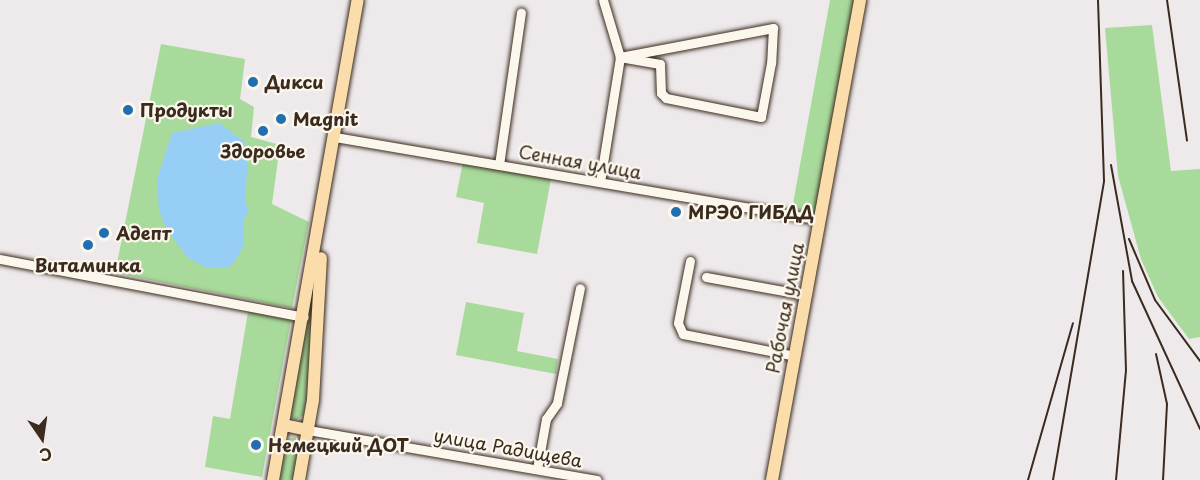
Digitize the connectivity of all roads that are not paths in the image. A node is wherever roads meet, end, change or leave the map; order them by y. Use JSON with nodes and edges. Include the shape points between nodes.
{"nodes":[{"id":1,"x":358,"y":0,"type":"edge"},
{"id":2,"x":603,"y":0,"type":"edge"},
{"id":3,"x":860,"y":0,"type":"edge"},
{"id":4,"x":521,"y":13,"type":"dead end"},
{"id":5,"x":620,"y":57,"type":"junction"},
{"id":6,"x":335,"y":137,"type":"junction"},
{"id":7,"x":499,"y":165,"type":"junction"},
{"id":8,"x":600,"y":182,"type":"junction"},
{"id":9,"x":820,"y":220,"type":"junction"},
{"id":10,"x":321,"y":226,"type":"junction"},
{"id":11,"x":0,"y":259,"type":"edge"},
{"id":12,"x":690,"y":261,"type":"dead end"},
{"id":13,"x":706,"y":276,"type":"dead end"},
{"id":14,"x":580,"y":288,"type":"dead end"},
{"id":15,"x":806,"y":295,"type":"junction"},
{"id":16,"x":303,"y":317,"type":"junction"},
{"id":17,"x":795,"y":356,"type":"junction"},
{"id":18,"x":284,"y":425,"type":"junction"},
{"id":19,"x":308,"y":430,"type":"junction"},
{"id":20,"x":537,"y":470,"type":"junction"},
{"id":21,"x":273,"y":480,"type":"edge"},
{"id":22,"x":299,"y":480,"type":"edge"},
{"id":23,"x":597,"y":480,"type":"edge"},
{"id":24,"x":772,"y":480,"type":"edge"}],
"edges":[{"from":1,"to":6,"type":"main road"},
{"from":2,"to":5,"type":"street"},
{"from":3,"to":9,"type":"main road","name":"Рабочая улица"},
{"from":4,"to":7,"type":"street"},
{"from":5,"to":5,"type":"street","via":[[660,64],[661,93],[666,98],[761,117],[773,28]]},
{"from":5,"to":8,"type":"street"},
{"from":6,"to":7,"type":"street","name":"Сенная улица"},
{"from":6,"to":10,"type":"main road"},
{"from":7,"to":8,"type":"street","name":"Сенная улица"},
{"from":8,"to":9,"type":"street","name":"Сенная улица"},
{"from":9,"to":15,"type":"main road","name":"Рабочая улица"},
{"from":10,"to":16,"type":"main road"},
{"from":10,"to":19,"type":"main road","via":[[313,400]]},
{"from":11,"to":16,"type":"street"},
{"from":12,"to":17,"type":"street","via":[[678,323],[683,334]]},
{"from":13,"to":15,"type":"street"},
{"from":14,"to":20,"type":"street","via":[[557,403],[546,419]]},
{"from":15,"to":17,"type":"main road","name":"Рабочая улица"},
{"from":16,"to":18,"type":"main road"},
{"from":17,"to":24,"type":"main road","name":"Рабочая улица"},
{"from":18,"to":19,"type":"main road"},
{"from":18,"to":21,"type":"main road"},
{"from":19,"to":20,"type":"street","name":"улица Радищева"},
{"from":19,"to":22,"type":"main road"},
{"from":20,"to":23,"type":"street","name":"улица Радищева"}]}
